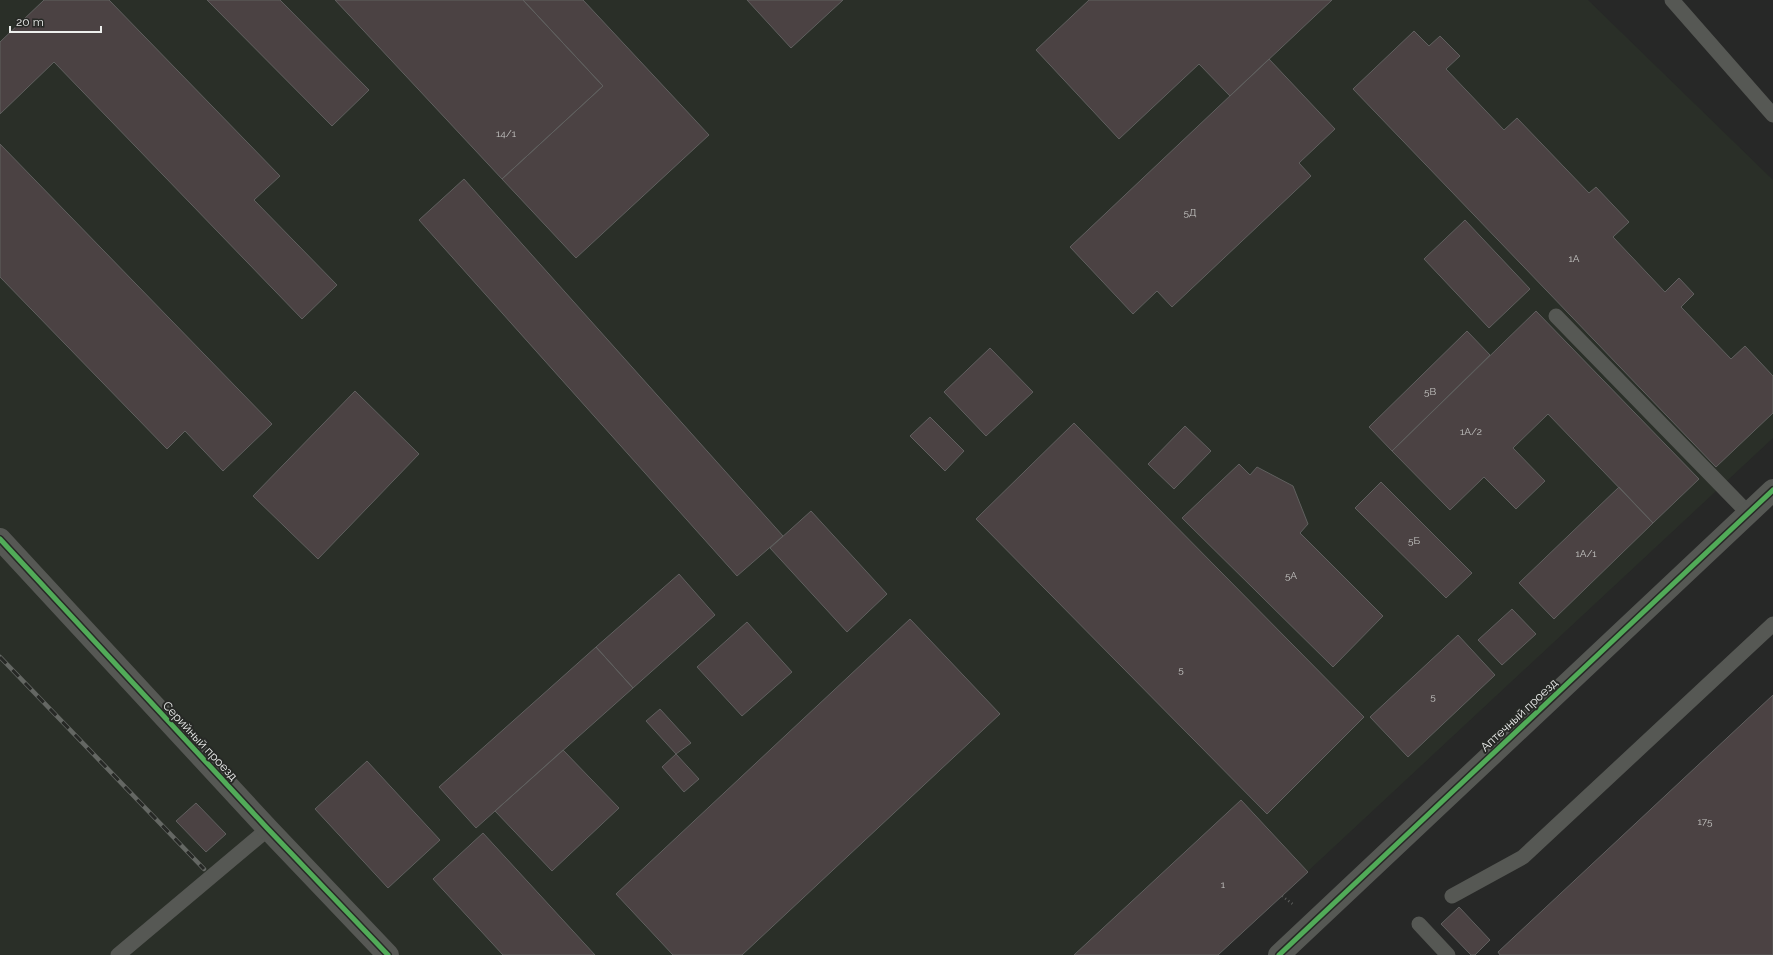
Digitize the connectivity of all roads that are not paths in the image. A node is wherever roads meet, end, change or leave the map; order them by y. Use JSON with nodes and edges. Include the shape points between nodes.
{"nodes":[{"id":1,"x":1672,"y":0,"type":"edge"},
{"id":2,"x":1773,"y":115,"type":"edge"},
{"id":3,"x":1556,"y":316,"type":"dead end"},
{"id":4,"x":1773,"y":490,"type":"edge"},
{"id":5,"x":1748,"y":513,"type":"junction"},
{"id":6,"x":0,"y":538,"type":"edge"},
{"id":7,"x":1773,"y":624,"type":"edge"},
{"id":8,"x":268,"y":829,"type":"junction"},
{"id":9,"x":1452,"y":896,"type":"dead end"},
{"id":10,"x":1419,"y":924,"type":"dead end"},
{"id":11,"x":118,"y":955,"type":"edge"},
{"id":12,"x":388,"y":955,"type":"edge"},
{"id":13,"x":1279,"y":955,"type":"edge"},
{"id":14,"x":1448,"y":955,"type":"edge"}],
"edges":[{"from":1,"to":2,"type":"lane"},
{"from":3,"to":5,"type":"lane"},
{"from":4,"to":5,"type":"street","name":"Аптечный проезд"},
{"from":5,"to":13,"type":"street","name":"Аптечный проезд"},
{"from":6,"to":8,"type":"street","name":"Серийный проезд"},
{"from":7,"to":9,"type":"lane","via":[[1523,857]]},
{"from":8,"to":11,"type":"lane"},
{"from":8,"to":12,"type":"street","name":"Серийный проезд"},
{"from":10,"to":14,"type":"lane"}]}
